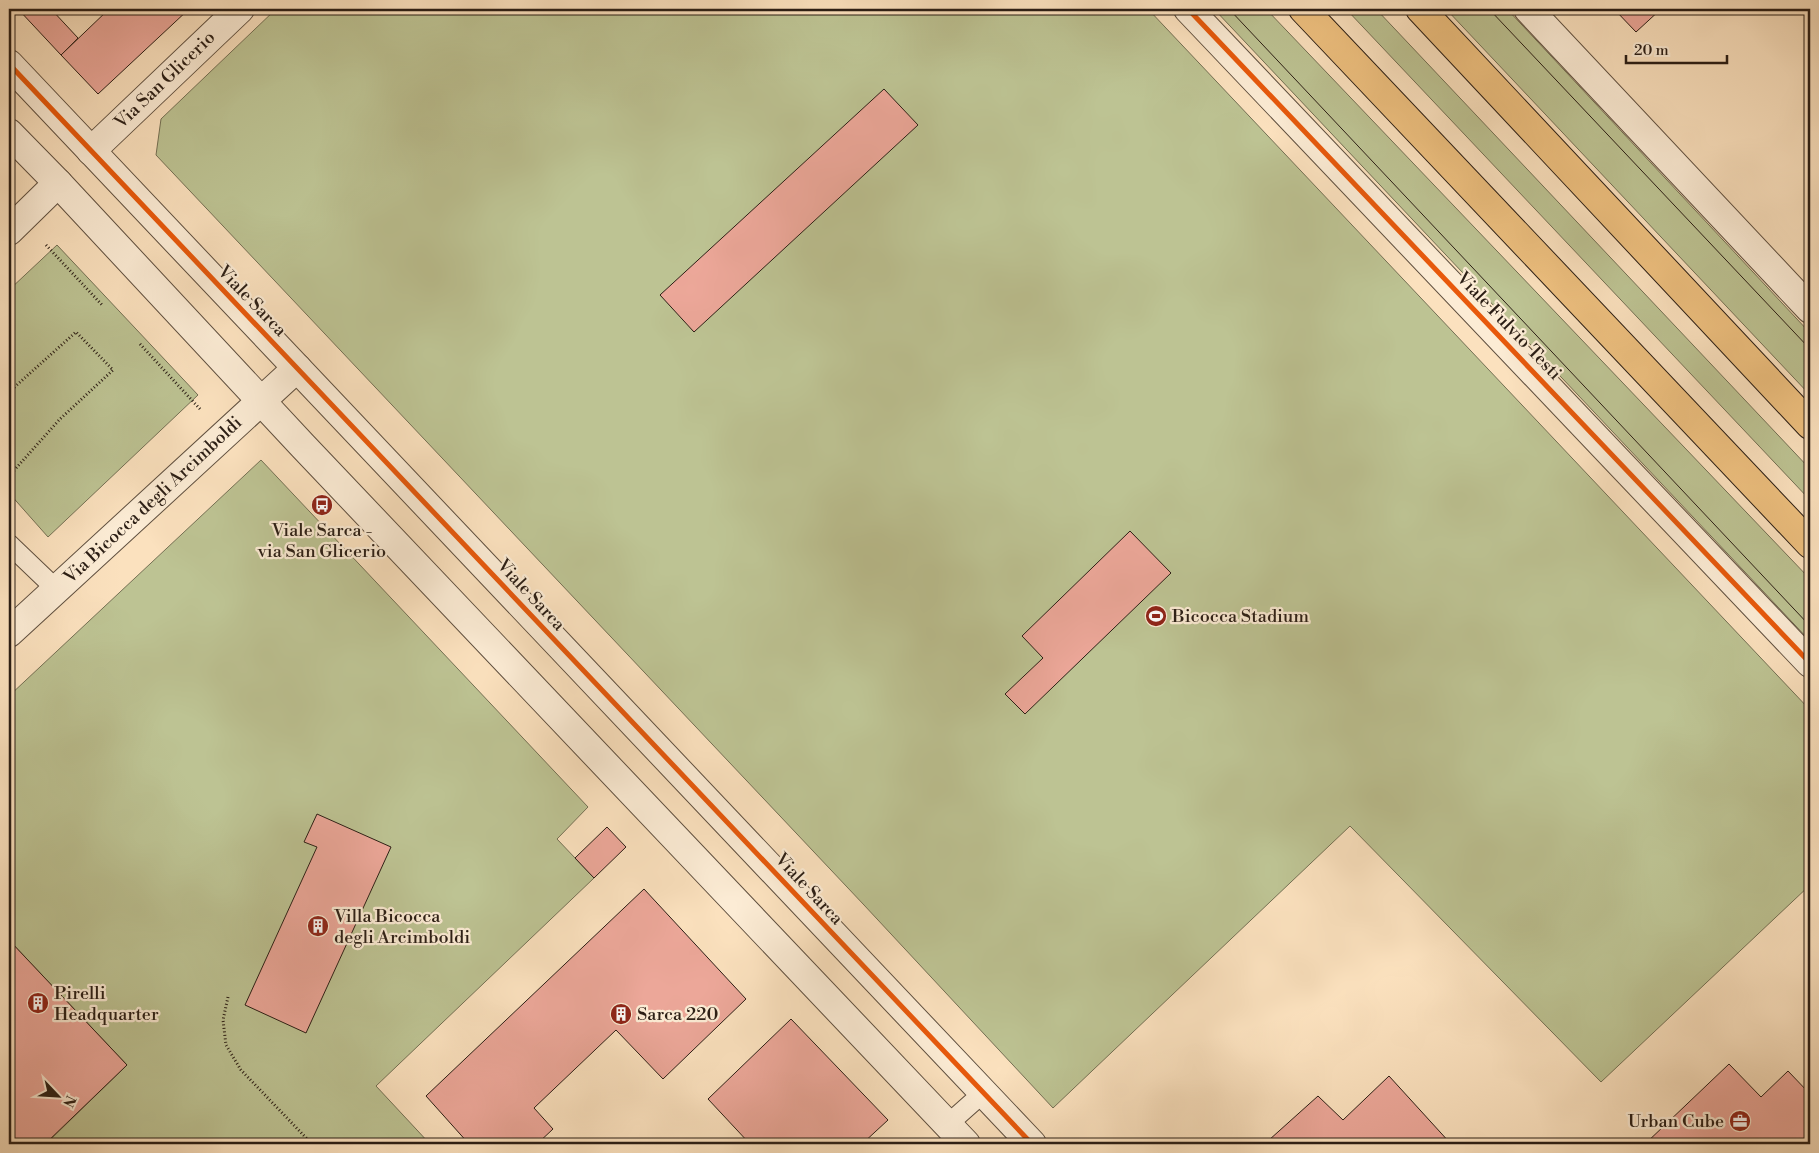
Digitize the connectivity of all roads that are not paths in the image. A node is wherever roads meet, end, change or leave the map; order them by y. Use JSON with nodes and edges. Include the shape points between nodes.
{"nodes":[{"id":1,"x":240,"y":9,"type":"edge"},
{"id":2,"x":1188,"y":9,"type":"edge"},
{"id":3,"x":1303,"y":9,"type":"edge"},
{"id":4,"x":1420,"y":9,"type":"edge"},
{"id":5,"x":1528,"y":9,"type":"edge"},
{"id":6,"x":9,"y":64,"type":"edge"},
{"id":7,"x":9,"y":133,"type":"edge"},
{"id":8,"x":90,"y":151,"type":"junction"},
{"id":9,"x":58,"y":184,"type":"junction"},
{"id":10,"x":9,"y":231,"type":"edge"},
{"id":11,"x":1810,"y":309,"type":"edge"},
{"id":12,"x":297,"y":368,"type":"junction"},
{"id":13,"x":261,"y":401,"type":"junction"},
{"id":14,"x":1810,"y":425,"type":"edge"},
{"id":15,"x":9,"y":544,"type":"edge"},
{"id":16,"x":1810,"y":544,"type":"edge"},
{"id":17,"x":56,"y":589,"type":"junction"},
{"id":18,"x":9,"y":633,"type":"edge"},
{"id":19,"x":1810,"y":663,"type":"edge"},
{"id":20,"x":983,"y":1093,"type":"junction"},
{"id":21,"x":947,"y":1125,"type":"junction"},
{"id":22,"x":966,"y":1144,"type":"edge"},
{"id":23,"x":1032,"y":1144,"type":"edge"}],
"edges":[{"from":1,"to":8,"type":"street","name":"Via San Glicerio"},
{"from":2,"to":19,"type":"street","name":"Viale Fulvio Testi"},
{"from":3,"to":16,"type":"main road"},
{"from":4,"to":14,"type":"main road"},
{"from":5,"to":11,"type":"street"},
{"from":6,"to":8,"type":"street","name":"Viale Sarca"},
{"from":7,"to":9,"type":"street"},
{"from":8,"to":12,"type":"street","name":"Viale Sarca"},
{"from":9,"to":10,"type":"street"},
{"from":9,"to":13,"type":"street"},
{"from":12,"to":13,"type":"street","name":"Via Bicocca degli Arcimboldi"},
{"from":12,"to":20,"type":"street","name":"Viale Sarca"},
{"from":13,"to":17,"type":"street","name":"Via Bicocca degli Arcimboldi"},
{"from":13,"to":21,"type":"street"},
{"from":15,"to":17,"type":"lane"},
{"from":17,"to":18,"type":"street","name":"Via Bicocca degli Arcimboldi"},
{"from":20,"to":21,"type":"lane"},
{"from":20,"to":23,"type":"street","name":"Viale Sarca"},
{"from":21,"to":22,"type":"street"}]}
